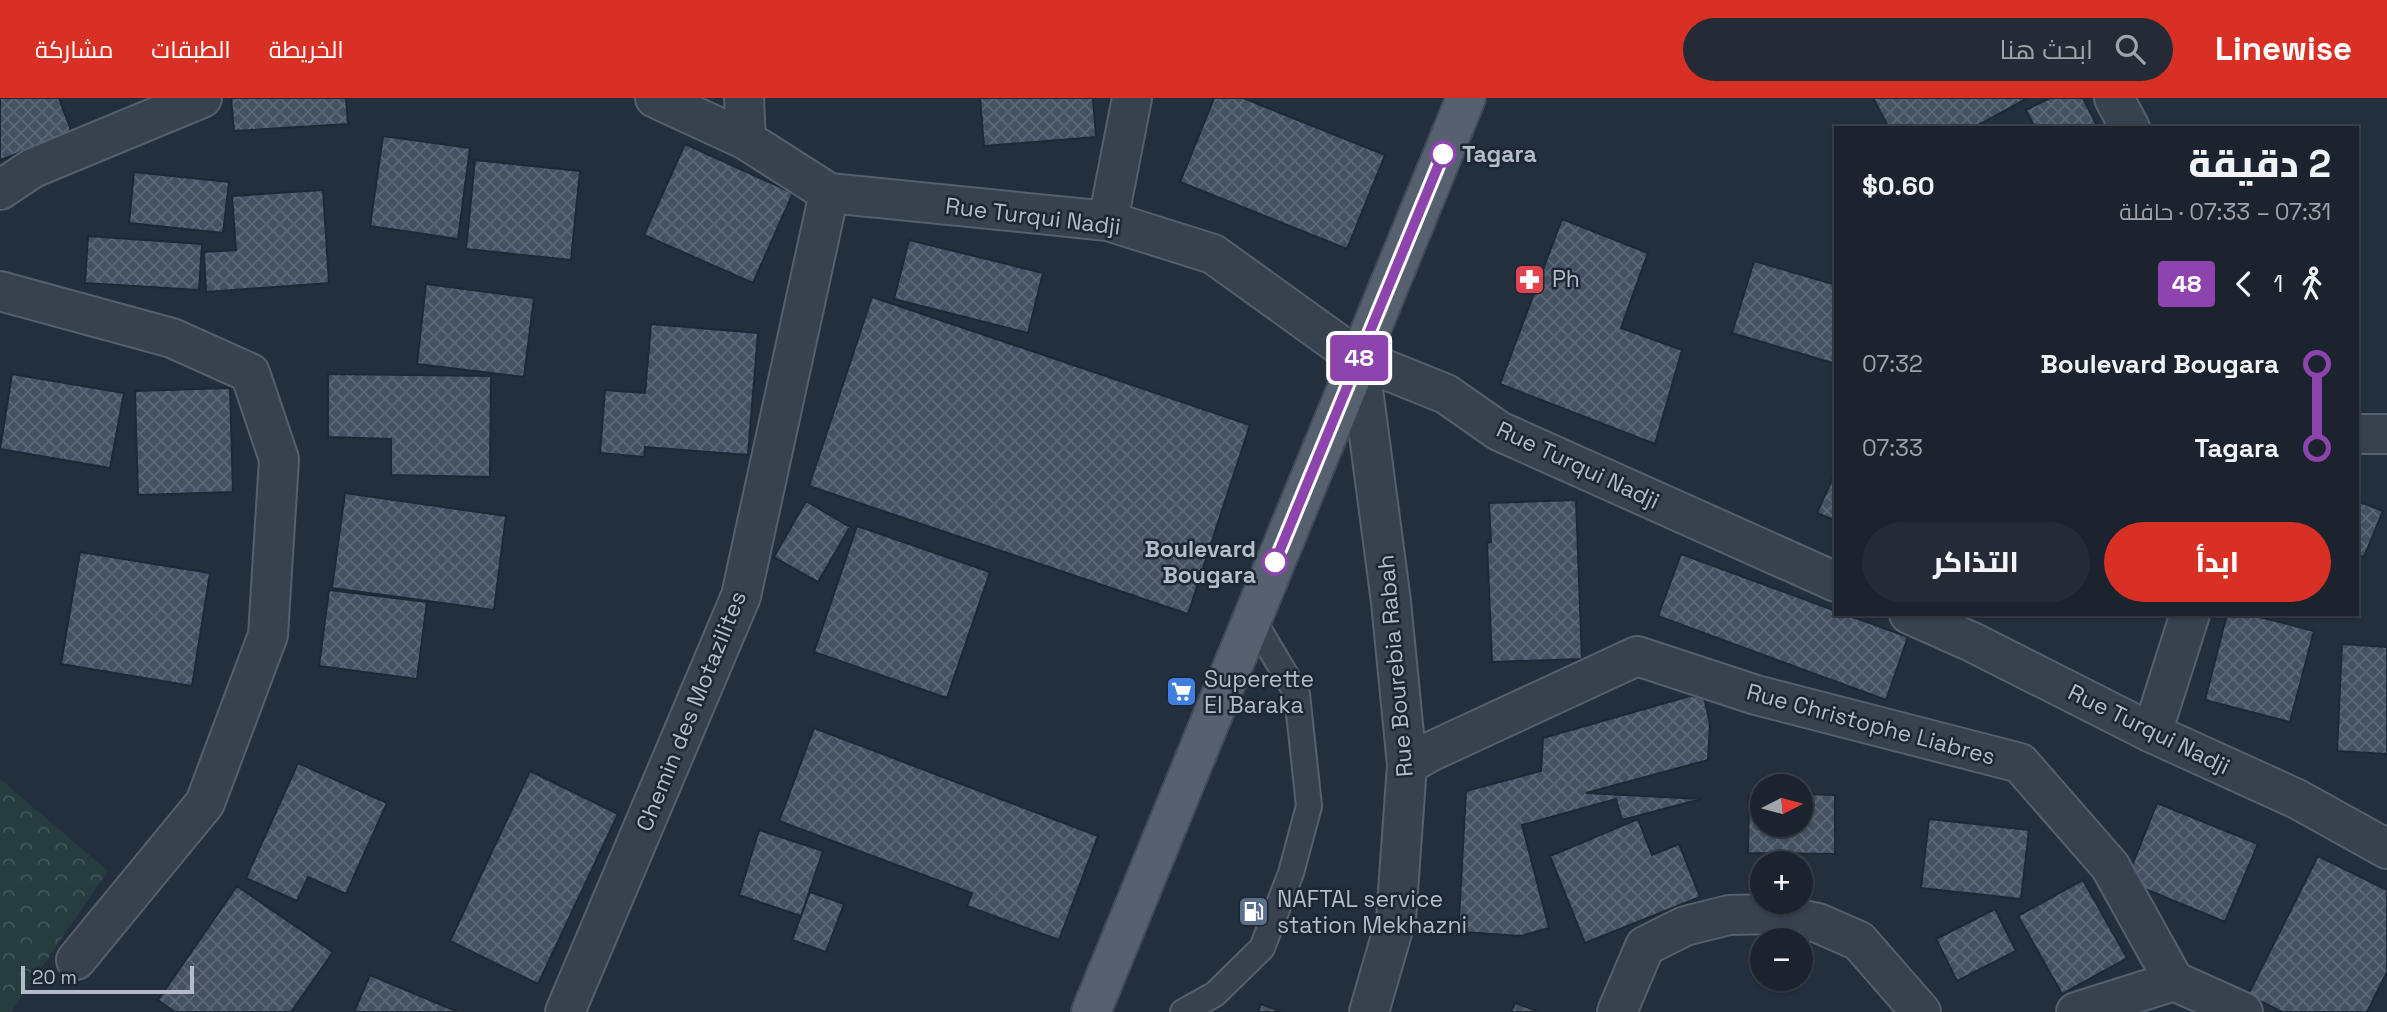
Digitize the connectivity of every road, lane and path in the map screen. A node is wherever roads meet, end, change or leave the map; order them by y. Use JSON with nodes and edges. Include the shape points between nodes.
{"nodes":[{"id":1,"x":202,"y":98,"type":"edge"},
{"id":2,"x":655,"y":98,"type":"edge"},
{"id":3,"x":744,"y":98,"type":"edge"},
{"id":4,"x":1132,"y":98,"type":"edge"},
{"id":5,"x":1466,"y":98,"type":"edge"},
{"id":6,"x":2114,"y":98,"type":"edge"},
{"id":7,"x":2129,"y":126,"type":"edge"},
{"id":8,"x":746,"y":140,"type":"junction"},
{"id":9,"x":0,"y":190,"type":"edge"},
{"id":10,"x":829,"y":194,"type":"junction"},
{"id":11,"x":1108,"y":221,"type":"junction"},
{"id":12,"x":0,"y":291,"type":"edge"},
{"id":13,"x":1359,"y":359,"type":"junction"},
{"id":14,"x":2359,"y":434,"type":"edge"},
{"id":15,"x":2387,"y":434,"type":"edge"},
{"id":16,"x":1834,"y":581,"type":"edge"},
{"id":17,"x":1914,"y":616,"type":"edge"},
{"id":18,"x":2189,"y":616,"type":"edge"},
{"id":19,"x":1252,"y":618,"type":"junction"},
{"id":20,"x":2152,"y":733,"type":"junction"},
{"id":21,"x":1407,"y":765,"type":"junction"},
{"id":22,"x":2387,"y":849,"type":"edge"},
{"id":23,"x":76,"y":960,"type":"dead end"},
{"id":24,"x":2174,"y":981,"type":"junction"},
{"id":25,"x":565,"y":1012,"type":"edge"},
{"id":26,"x":1091,"y":1012,"type":"edge"},
{"id":27,"x":1183,"y":1012,"type":"edge"},
{"id":28,"x":1368,"y":1012,"type":"edge"},
{"id":29,"x":1617,"y":1012,"type":"edge"},
{"id":30,"x":1921,"y":1012,"type":"edge"},
{"id":31,"x":2076,"y":1012,"type":"edge"},
{"id":32,"x":2243,"y":1012,"type":"edge"}],
"edges":[{"from":1,"to":9,"type":"street","via":[[33,168]]},
{"from":2,"to":8,"type":"street","name":"Rue Turqui Nadji"},
{"from":3,"to":8,"type":"street"},
{"from":4,"to":11,"type":"street"},
{"from":5,"to":13,"type":"main road"},
{"from":6,"to":7,"type":"street"},
{"from":8,"to":10,"type":"street","name":"Rue Turqui Nadji"},
{"from":10,"to":11,"type":"street","name":"Rue Turqui Nadji"},
{"from":10,"to":25,"type":"street","name":"Chemin des Motazilites","via":[[741,596]]},
{"from":11,"to":13,"type":"street","name":"Rue Turqui Nadji","via":[[1213,254]]},
{"from":12,"to":23,"type":"street","via":[[172,338],[250,373],[279,459],[268,635],[205,803]]},
{"from":13,"to":16,"type":"street","name":"Rue Turqui Nadji","via":[[1446,394],[1499,431]]},
{"from":13,"to":19,"type":"main road"},
{"from":13,"to":21,"type":"street","name":"Rue Bourebia Rabah"},
{"from":14,"to":15,"type":"street"},
{"from":17,"to":20,"type":"street","name":"Rue Turqui Nadji"},
{"from":18,"to":20,"type":"street"},
{"from":19,"to":26,"type":"main road"},
{"from":19,"to":27,"type":"lane","via":[[1297,694],[1309,806],[1291,873],[1262,948],[1215,994]]},
{"from":20,"to":22,"type":"street","name":"Rue Turqui Nadji","via":[[2297,799]]},
{"from":21,"to":24,"type":"street","name":"Rue Christophe Liabres","via":[[1637,656],[1756,695],[2020,763],[2110,866]]},
{"from":21,"to":28,"type":"street","name":"Rue Bourebia Rabah","via":[[1396,919]]},
{"from":24,"to":31,"type":"street"},
{"from":24,"to":32,"type":"street"},
{"from":29,"to":30,"type":"street","via":[[1645,946],[1685,926],[1729,915],[1774,914],[1818,923],[1860,941]]}]}
